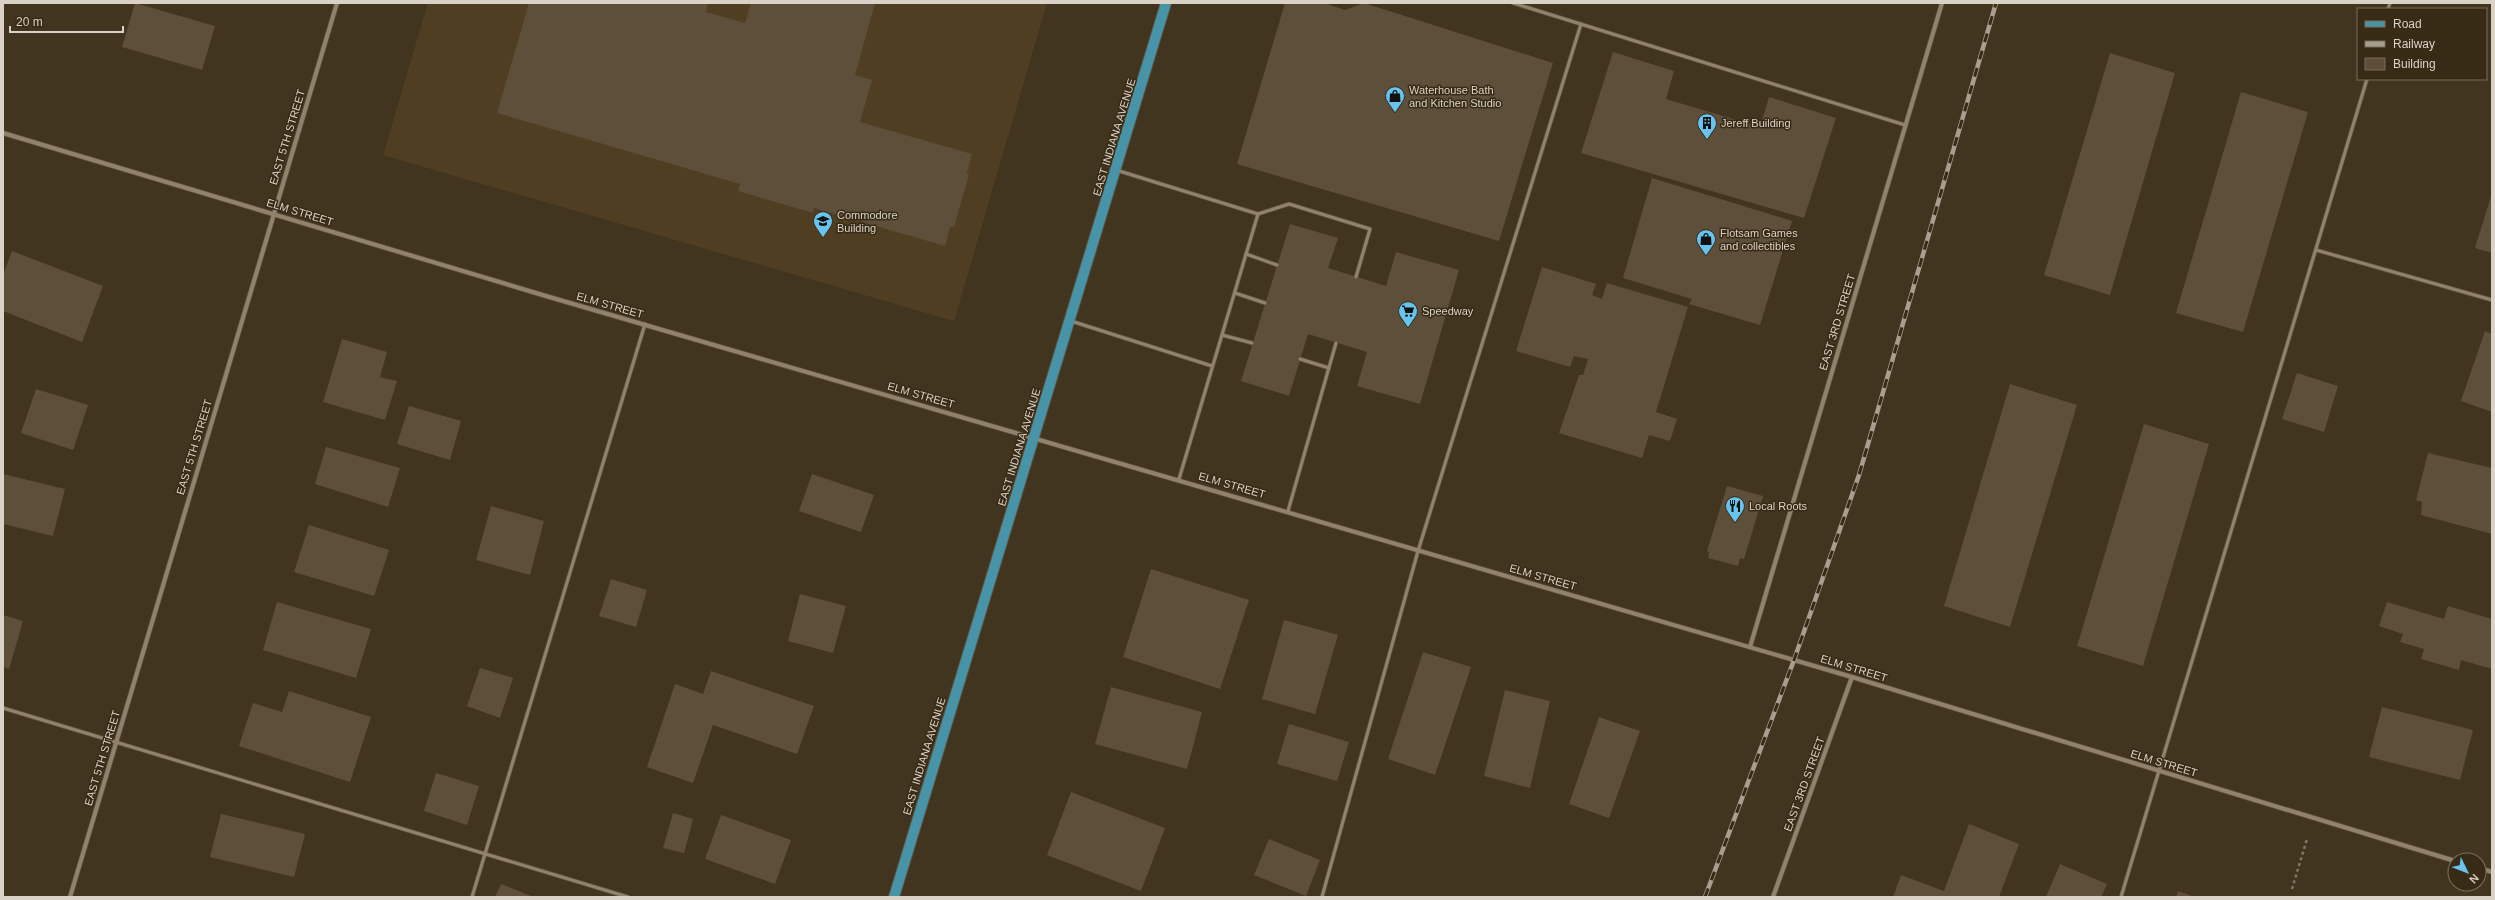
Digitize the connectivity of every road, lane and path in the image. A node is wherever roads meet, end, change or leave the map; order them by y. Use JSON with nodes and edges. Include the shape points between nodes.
{"nodes":[{"id":1,"x":338,"y":3,"type":"edge"},
{"id":2,"x":1166,"y":3,"type":"edge"},
{"id":3,"x":1513,"y":3,"type":"edge"},
{"id":4,"x":1942,"y":3,"type":"edge"},
{"id":5,"x":1581,"y":24,"type":"junction"},
{"id":6,"x":2367,"y":80,"type":"edge"},
{"id":7,"x":1905,"y":125,"type":"junction"},
{"id":8,"x":3,"y":133,"type":"edge"},
{"id":9,"x":1116,"y":170,"type":"junction"},
{"id":10,"x":274,"y":213,"type":"junction"},
{"id":11,"x":1258,"y":214,"type":"junction"},
{"id":12,"x":2316,"y":250,"type":"junction"},
{"id":13,"x":1246,"y":254,"type":"junction"},
{"id":14,"x":1277,"y":265,"type":"dead end"},
{"id":15,"x":1356,"y":277,"type":"dead end"},
{"id":16,"x":1235,"y":292,"type":"junction"},
{"id":17,"x":2492,"y":300,"type":"edge"},
{"id":18,"x":1265,"y":303,"type":"dead end"},
{"id":19,"x":1071,"y":321,"type":"junction"},
{"id":20,"x":645,"y":324,"type":"junction"},
{"id":21,"x":1222,"y":335,"type":"junction"},
{"id":22,"x":1336,"y":343,"type":"dead end"},
{"id":23,"x":1252,"y":344,"type":"dead end"},
{"id":24,"x":1300,"y":359,"type":"dead end"},
{"id":25,"x":1212,"y":366,"type":"junction"},
{"id":26,"x":1329,"y":368,"type":"junction"},
{"id":27,"x":1034,"y":438,"type":"junction"},
{"id":28,"x":1180,"y":479,"type":"junction"},
{"id":29,"x":1288,"y":511,"type":"junction"},
{"id":30,"x":1418,"y":551,"type":"junction"},
{"id":31,"x":1750,"y":646,"type":"junction"},
{"id":32,"x":1852,"y":677,"type":"junction"},
{"id":33,"x":3,"y":708,"type":"edge"},
{"id":34,"x":116,"y":742,"type":"junction"},
{"id":35,"x":2158,"y":770,"type":"junction"},
{"id":36,"x":2314,"y":818,"type":"junction"},
{"id":37,"x":485,"y":854,"type":"junction"},
{"id":38,"x":2447,"y":858,"type":"edge"},
{"id":39,"x":2292,"y":889,"type":"dead end"},
{"id":40,"x":70,"y":897,"type":"edge"},
{"id":41,"x":472,"y":897,"type":"edge"},
{"id":42,"x":628,"y":897,"type":"edge"},
{"id":43,"x":894,"y":897,"type":"edge"},
{"id":44,"x":1322,"y":897,"type":"edge"},
{"id":45,"x":1772,"y":897,"type":"edge"},
{"id":46,"x":2121,"y":897,"type":"edge"}],
"edges":[{"from":1,"to":10,"type":"street","name":"EAST 5TH STREET"},
{"from":2,"to":9,"type":"main road","name":"EAST INDIANA AVENUE"},
{"from":3,"to":5,"type":"lane"},
{"from":4,"to":7,"type":"street","name":"EAST 3RD STREET"},
{"from":5,"to":7,"type":"lane"},
{"from":5,"to":30,"type":"lane"},
{"from":6,"to":12,"type":"lane"},
{"from":7,"to":31,"type":"street","name":"EAST 3RD STREET"},
{"from":8,"to":10,"type":"street","name":"ELM STREET"},
{"from":9,"to":11,"type":"lane"},
{"from":9,"to":19,"type":"main road","name":"EAST INDIANA AVENUE"},
{"from":10,"to":20,"type":"street","name":"ELM STREET"},
{"from":10,"to":34,"type":"street","name":"EAST 5TH STREET"},
{"from":11,"to":13,"type":"lane"},
{"from":11,"to":15,"type":"lane","via":[[1289,204],[1370,229]]},
{"from":12,"to":17,"type":"lane"},
{"from":12,"to":35,"type":"lane"},
{"from":13,"to":14,"type":"lane"},
{"from":13,"to":16,"type":"lane"},
{"from":16,"to":18,"type":"lane"},
{"from":16,"to":21,"type":"lane"},
{"from":19,"to":25,"type":"lane"},
{"from":19,"to":27,"type":"main road","name":"EAST INDIANA AVENUE"},
{"from":20,"to":27,"type":"street","name":"ELM STREET"},
{"from":20,"to":37,"type":"lane"},
{"from":21,"to":23,"type":"lane"},
{"from":21,"to":25,"type":"lane"},
{"from":22,"to":26,"type":"lane"},
{"from":24,"to":26,"type":"lane"},
{"from":25,"to":28,"type":"lane"},
{"from":26,"to":29,"type":"lane"},
{"from":27,"to":28,"type":"street","name":"ELM STREET"},
{"from":27,"to":43,"type":"main road","name":"EAST INDIANA AVENUE"},
{"from":28,"to":29,"type":"street","name":"ELM STREET"},
{"from":29,"to":30,"type":"street","name":"ELM STREET"},
{"from":30,"to":31,"type":"street","name":"ELM STREET"},
{"from":30,"to":44,"type":"lane"},
{"from":31,"to":32,"type":"street","name":"ELM STREET"},
{"from":32,"to":35,"type":"street","name":"ELM STREET"},
{"from":32,"to":45,"type":"street","name":"EAST 3RD STREET"},
{"from":33,"to":34,"type":"lane"},
{"from":34,"to":37,"type":"lane"},
{"from":34,"to":40,"type":"street","name":"EAST 5TH STREET"},
{"from":35,"to":36,"type":"street","name":"ELM STREET"},
{"from":35,"to":46,"type":"lane"},
{"from":36,"to":38,"type":"street","name":"ELM STREET"},
{"from":36,"to":39,"type":"path"},
{"from":37,"to":41,"type":"lane"},
{"from":37,"to":42,"type":"lane"}]}
